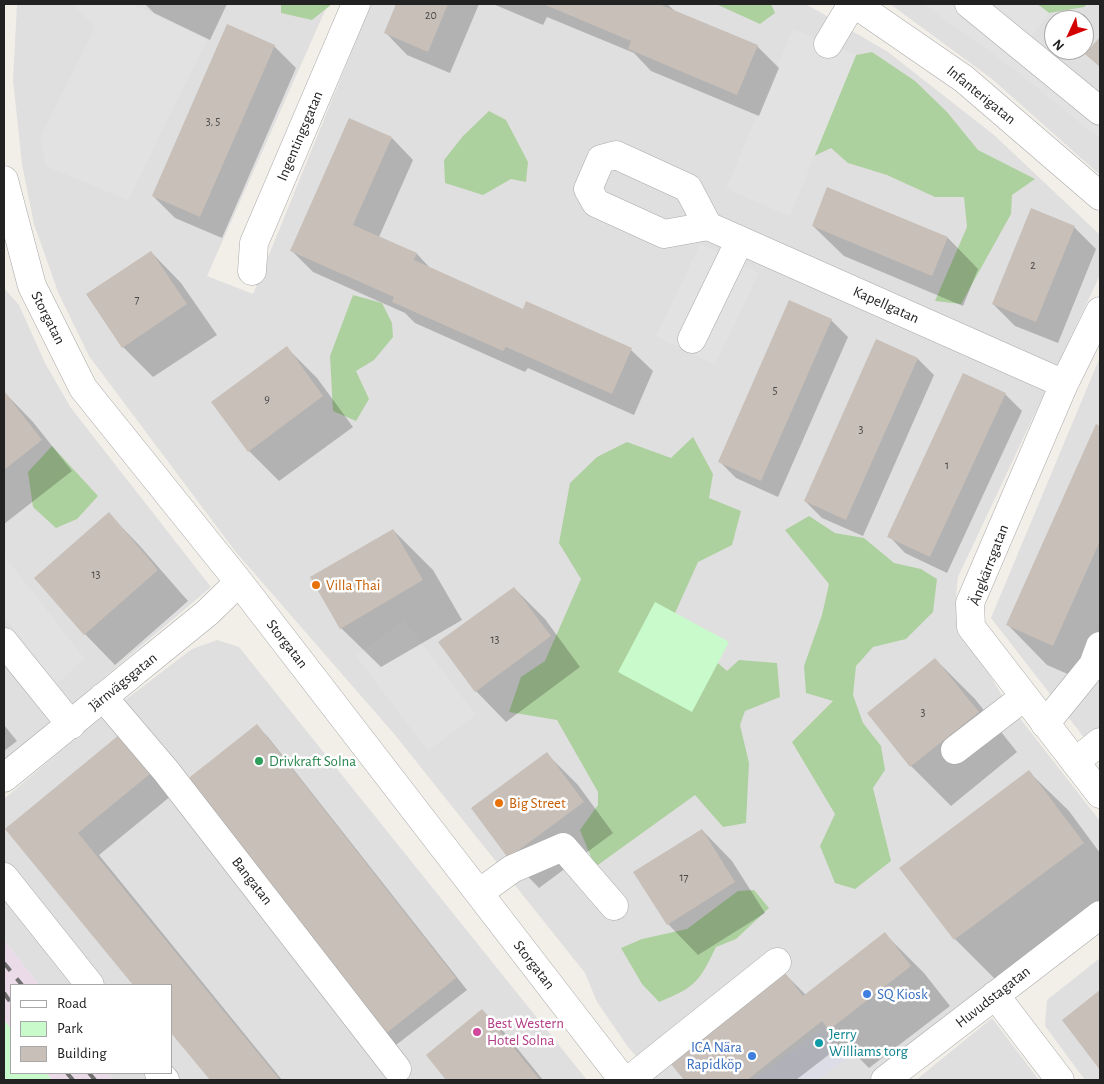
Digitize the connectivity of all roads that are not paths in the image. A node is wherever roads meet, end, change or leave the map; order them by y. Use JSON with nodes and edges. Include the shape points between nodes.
{"nodes":[{"id":1,"x":356,"y":4,"type":"edge"},
{"id":2,"x":853,"y":4,"type":"edge"},
{"id":3,"x":969,"y":4,"type":"edge"},
{"id":4,"x":828,"y":44,"type":"dead end"},
{"id":5,"x":1100,"y":111,"type":"edge"},
{"id":6,"x":4,"y":180,"type":"edge"},
{"id":7,"x":1096,"y":183,"type":"edge"},
{"id":8,"x":708,"y":226,"type":"dead end"},
{"id":9,"x":740,"y":240,"type":"junction"},
{"id":10,"x":252,"y":271,"type":"dead end"},
{"id":11,"x":1100,"y":311,"type":"edge"},
{"id":12,"x":692,"y":339,"type":"dead end"},
{"id":13,"x":1064,"y":384,"type":"junction"},
{"id":14,"x":239,"y":582,"type":"junction"},
{"id":15,"x":4,"y":642,"type":"edge"},
{"id":16,"x":1100,"y":646,"type":"edge"},
{"id":17,"x":103,"y":697,"type":"junction"},
{"id":18,"x":1024,"y":697,"type":"junction"},
{"id":19,"x":1045,"y":724,"type":"junction"},
{"id":20,"x":70,"y":725,"type":"junction"},
{"id":21,"x":1100,"y":742,"type":"edge"},
{"id":22,"x":955,"y":750,"type":"dead end"},
{"id":23,"x":1075,"y":762,"type":"junction"},
{"id":24,"x":4,"y":778,"type":"edge"},
{"id":25,"x":1100,"y":794,"type":"edge"},
{"id":26,"x":4,"y":877,"type":"edge"},
{"id":27,"x":479,"y":893,"type":"junction"},
{"id":28,"x":614,"y":906,"type":"dead end"},
{"id":29,"x":1100,"y":915,"type":"edge"},
{"id":30,"x":777,"y":962,"type":"dead end"},
{"id":31,"x":89,"y":984,"type":"edge"},
{"id":32,"x":995,"y":996,"type":"junction"},
{"id":33,"x":398,"y":1069,"type":"dead end"},
{"id":34,"x":623,"y":1080,"type":"edge"},
{"id":35,"x":628,"y":1080,"type":"edge"},
{"id":36,"x":885,"y":1080,"type":"edge"},
{"id":37,"x":1060,"y":1080,"type":"edge"}],
"edges":[{"from":1,"to":10,"type":"street","name":"Ingentingsgatan","via":[[254,243]]},
{"from":2,"to":4,"type":"street"},
{"from":2,"to":7,"type":"street","name":"Infanterigatan","via":[[964,79]]},
{"from":3,"to":5,"type":"street"},
{"from":6,"to":14,"type":"street","name":"Storgatan","via":[[32,286],[83,388]]},
{"from":8,"to":9,"type":"street","name":"Kapellgatan"},
{"from":9,"to":12,"type":"street"},
{"from":9,"to":13,"type":"street","name":"Kapellgatan"},
{"from":11,"to":13,"type":"street","name":"Ängkärrsgatan"},
{"from":13,"to":18,"type":"street","name":"Ängkärrsgatan","via":[[970,603],[971,627]]},
{"from":14,"to":17,"type":"street","name":"Järnvägsgatan","via":[[207,613]]},
{"from":14,"to":27,"type":"street","name":"Storgatan"},
{"from":15,"to":20,"type":"street"},
{"from":16,"to":19,"type":"street","via":[[1093,664]]},
{"from":17,"to":20,"type":"street","name":"Järnvägsgatan"},
{"from":17,"to":33,"type":"street","name":"Bangatan","via":[[166,771]]},
{"from":18,"to":19,"type":"street","name":"Ängkärrsgatan"},
{"from":18,"to":22,"type":"street"},
{"from":19,"to":23,"type":"street","name":"Ängkärrsgatan"},
{"from":20,"to":24,"type":"street","name":"Järnvägsgatan"},
{"from":21,"to":23,"type":"street"},
{"from":23,"to":25,"type":"street","name":"Ängkärrsgatan"},
{"from":26,"to":31,"type":"street"},
{"from":27,"to":28,"type":"street","via":[[512,869],[563,847]]},
{"from":27,"to":34,"type":"street","name":"Storgatan"},
{"from":29,"to":32,"type":"street","name":"Huvudstagatan"},
{"from":30,"to":35,"type":"street"},
{"from":32,"to":36,"type":"street","name":"Huvudstagatan"},
{"from":32,"to":37,"type":"street"}]}
